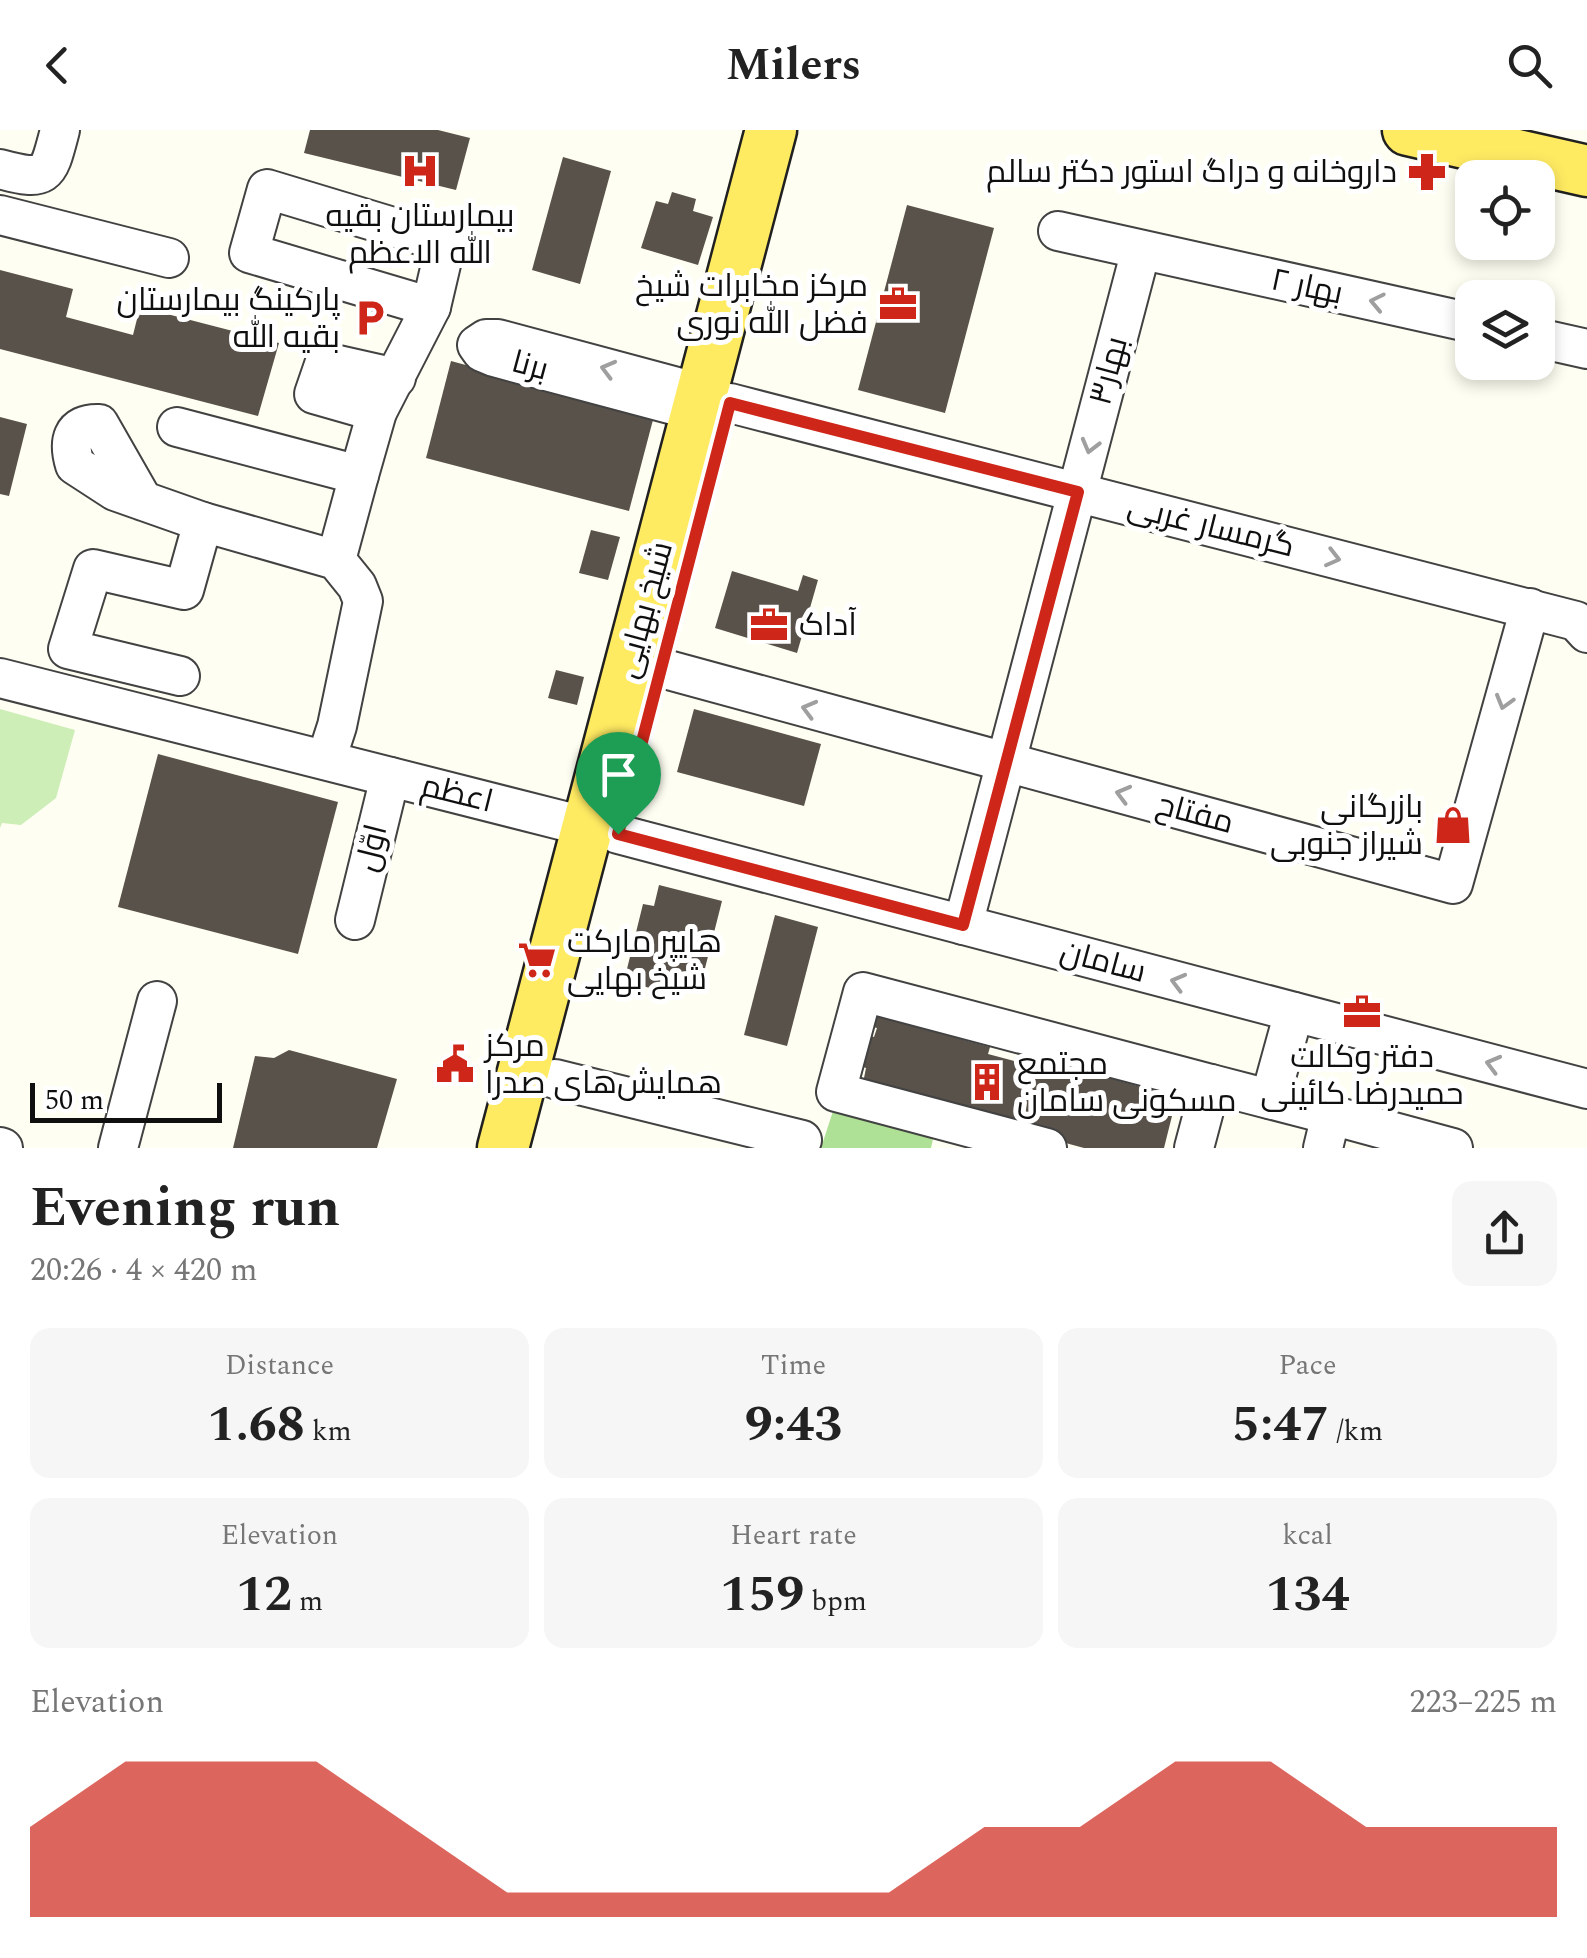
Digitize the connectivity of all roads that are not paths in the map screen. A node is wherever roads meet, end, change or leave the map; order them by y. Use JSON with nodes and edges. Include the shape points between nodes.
{"nodes":[{"id":1,"x":60,"y":130,"type":"edge"},
{"id":2,"x":772,"y":130,"type":"edge"},
{"id":3,"x":801,"y":130,"type":"edge"},
{"id":4,"x":1408,"y":130,"type":"edge"},
{"id":5,"x":1544,"y":130,"type":"edge"},
{"id":6,"x":1587,"y":140,"type":"edge"},
{"id":7,"x":0,"y":169,"type":"edge"},
{"id":8,"x":1587,"y":171,"type":"edge"},
{"id":9,"x":0,"y":215,"type":"edge"},
{"id":10,"x":1058,"y":232,"type":"dead end"},
{"id":11,"x":1141,"y":250,"type":"junction"},
{"id":12,"x":169,"y":258,"type":"dead end"},
{"id":13,"x":431,"y":307,"type":"junction"},
{"id":14,"x":1455,"y":320,"type":"edge"},
{"id":15,"x":1555,"y":342,"type":"edge"},
{"id":16,"x":1587,"y":349,"type":"edge"},
{"id":17,"x":396,"y":378,"type":"junction"},
{"id":18,"x":710,"y":403,"type":"junction"},
{"id":19,"x":378,"y":412,"type":"junction"},
{"id":20,"x":177,"y":426,"type":"dead end"},
{"id":21,"x":359,"y":475,"type":"junction"},
{"id":22,"x":1078,"y":492,"type":"junction"},
{"id":23,"x":142,"y":501,"type":"dead end"},
{"id":24,"x":202,"y":522,"type":"junction"},
{"id":25,"x":336,"y":560,"type":"junction"},
{"id":26,"x":1530,"y":608,"type":"junction"},
{"id":27,"x":1583,"y":622,"type":"edge"},
{"id":28,"x":661,"y":668,"type":"junction"},
{"id":29,"x":180,"y":676,"type":"dead end"},
{"id":30,"x":0,"y":678,"type":"edge"},
{"id":31,"x":326,"y":760,"type":"junction"},
{"id":32,"x":1006,"y":762,"type":"junction"},
{"id":33,"x":390,"y":777,"type":"junction"},
{"id":34,"x":603,"y":831,"type":"junction"},
{"id":35,"x":355,"y":920,"type":"dead end"},
{"id":36,"x":963,"y":925,"type":"junction"},
{"id":37,"x":158,"y":1001,"type":"dead end"},
{"id":38,"x":1294,"y":1012,"type":"junction"},
{"id":39,"x":1211,"y":1084,"type":"junction"},
{"id":40,"x":1587,"y":1089,"type":"edge"},
{"id":41,"x":1270,"y":1099,"type":"junction"},
{"id":42,"x":530,"y":1122,"type":"edge"},
{"id":43,"x":1327,"y":1132,"type":"edge"},
{"id":44,"x":802,"y":1140,"type":"dead end"},
{"id":45,"x":118,"y":1148,"type":"edge"},
{"id":46,"x":1047,"y":1148,"type":"edge"},
{"id":47,"x":1194,"y":1148,"type":"edge"},
{"id":48,"x":1453,"y":1148,"type":"edge"}],
"edges":[{"from":1,"to":7,"type":"street","via":[[46,172],[29,177]]},
{"from":2,"to":18,"type":"main road","name":"شیخ بهایی","one_way":true},
{"from":3,"to":18,"type":"main road","name":"شیخ بهایی"},
{"from":4,"to":8,"type":"main road"},
{"from":5,"to":6,"type":"main road"},
{"from":9,"to":12,"type":"street"},
{"from":10,"to":11,"type":"street","name":"بهار ۲"},
{"from":14,"to":11,"type":"street","name":"بهار ۲","one_way":true},
{"from":11,"to":22,"type":"street","name":"بهار۳","one_way":true},
{"from":13,"to":13,"type":"street","via":[[249,252],[267,189],[446,243]]},
{"from":13,"to":17,"type":"street"},
{"from":15,"to":16,"type":"street"},
{"from":17,"to":19,"type":"street"},
{"from":17,"to":19,"type":"street","via":[[325,362],[314,394]]},
{"from":18,"to":22,"type":"street","name":"گرمسار غربی"},
{"from":18,"to":28,"type":"main road","name":"شیخ بهایی"},
{"from":18,"to":34,"type":"main road","name":"شیخ بهایی"},
{"from":19,"to":21,"type":"street"},
{"from":20,"to":21,"type":"street"},
{"from":21,"to":25,"type":"street"},
{"from":22,"to":26,"type":"street","name":"گرمسار غربی","one_way":true},
{"from":22,"to":32,"type":"street","name":"بهار۳"},
{"from":23,"to":24,"type":"street"},
{"from":24,"to":25,"type":"street"},
{"from":24,"to":29,"type":"street","via":[[184,590],[93,569],[68,648]]},
{"from":25,"to":31,"type":"street","via":[[363,601]]},
{"from":26,"to":27,"type":"street","name":"گرمسار غربی"},
{"from":26,"to":32,"type":"street","name":"مفتاح","one_way":true,"via":[[1454,884]]},
{"from":32,"to":28,"type":"street","name":"مفتاح","one_way":true},
{"from":28,"to":34,"type":"main road","name":"شیخ بهایی"},
{"from":30,"to":31,"type":"street","name":"اعظم"},
{"from":31,"to":33,"type":"street","name":"اعظم"},
{"from":32,"to":36,"type":"street","name":"بهار۳"},
{"from":33,"to":34,"type":"street","name":"اعظم"},
{"from":33,"to":35,"type":"street","name":"اوّل"},
{"from":34,"to":36,"type":"street","name":"سامان"},
{"from":34,"to":42,"type":"main road","name":"شیخ بهایی"},
{"from":38,"to":36,"type":"street","name":"سامان","one_way":true},
{"from":37,"to":45,"type":"street"},
{"from":40,"to":38,"type":"street","name":"سامان","one_way":true},
{"from":38,"to":41,"type":"street"},
{"from":39,"to":41,"type":"street"},
{"from":39,"to":46,"type":"street","via":[[863,992],[836,1092]]},
{"from":39,"to":47,"type":"street"},
{"from":41,"to":43,"type":"street"},
{"from":42,"to":44,"type":"street"},
{"from":43,"to":48,"type":"street"}]}
